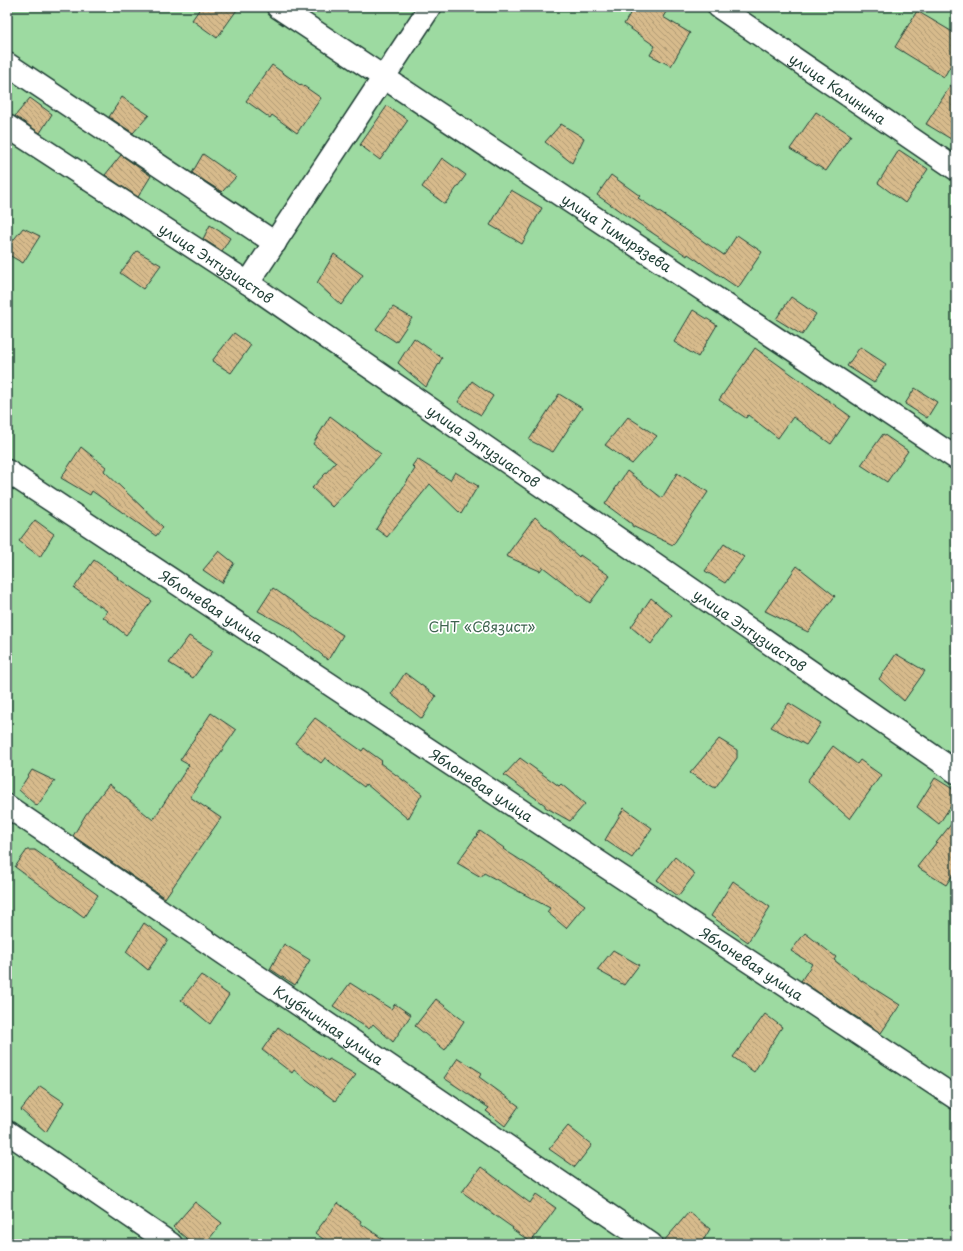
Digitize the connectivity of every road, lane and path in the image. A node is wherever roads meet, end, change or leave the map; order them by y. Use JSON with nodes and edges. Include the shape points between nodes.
{"nodes":[{"id":1,"x":278,"y":7,"type":"edge"},
{"id":2,"x":430,"y":7,"type":"edge"},
{"id":3,"x":719,"y":7,"type":"edge"},
{"id":4,"x":7,"y":64,"type":"edge"},
{"id":5,"x":384,"y":77,"type":"junction"},
{"id":6,"x":7,"y":126,"type":"edge"},
{"id":7,"x":956,"y":169,"type":"edge"},
{"id":8,"x":275,"y":243,"type":"junction"},
{"id":9,"x":248,"y":283,"type":"junction"},
{"id":10,"x":956,"y":458,"type":"edge"},
{"id":11,"x":7,"y":471,"type":"edge"},
{"id":12,"x":956,"y":772,"type":"edge"},
{"id":13,"x":7,"y":806,"type":"edge"},
{"id":14,"x":956,"y":1098,"type":"edge"},
{"id":15,"x":7,"y":1132,"type":"edge"},
{"id":16,"x":171,"y":1244,"type":"edge"},
{"id":17,"x":651,"y":1244,"type":"edge"}],
"edges":[{"from":1,"to":5,"type":"street","name":"улица Тимирязева"},
{"from":2,"to":5,"type":"street"},
{"from":3,"to":7,"type":"street","name":"улица Калинина"},
{"from":4,"to":8,"type":"street"},
{"from":5,"to":8,"type":"street"},
{"from":5,"to":10,"type":"street","name":"улица Тимирязева"},
{"from":6,"to":9,"type":"street","name":"улица Энтузиастов"},
{"from":8,"to":9,"type":"street"},
{"from":9,"to":12,"type":"street","name":"улица Энтузиастов"},
{"from":11,"to":14,"type":"street","name":"Яблоневая улица"},
{"from":13,"to":17,"type":"street","name":"Клубничная улица"},
{"from":15,"to":16,"type":"street"}]}
